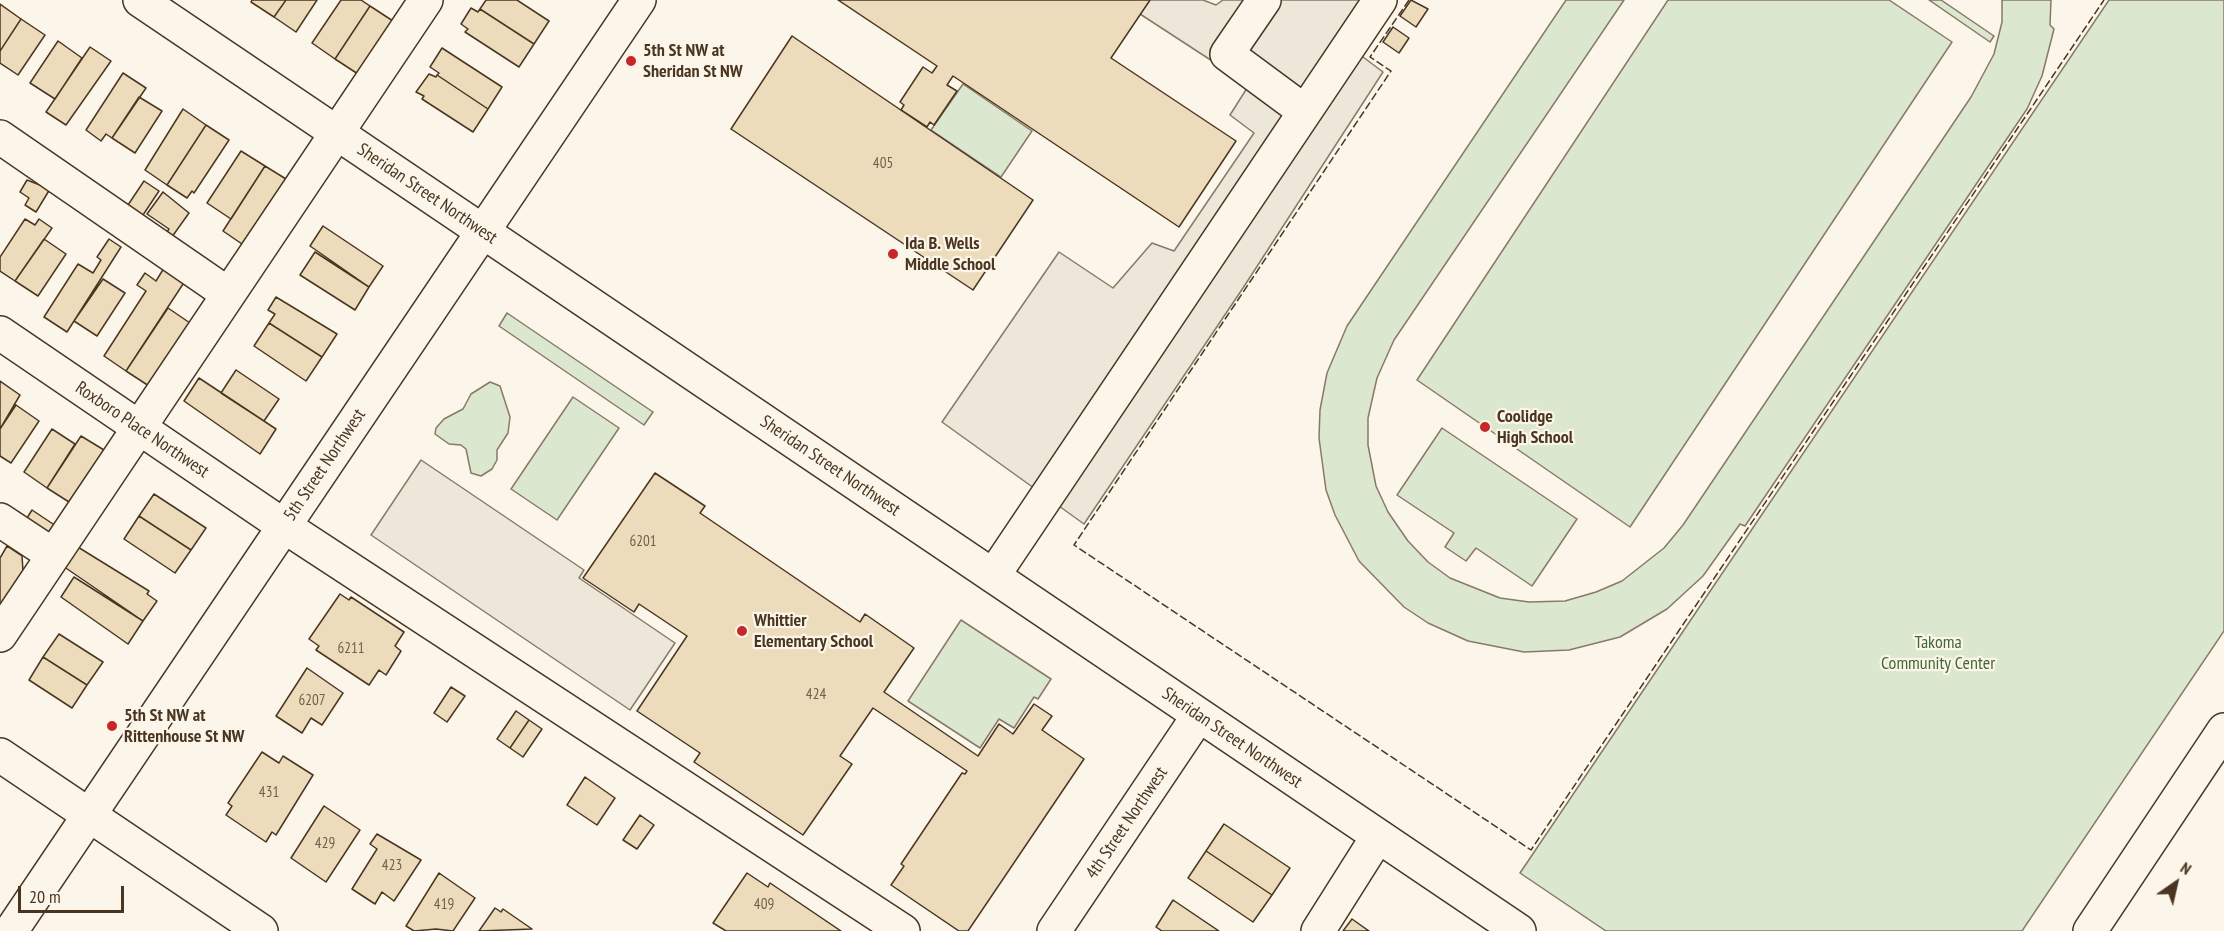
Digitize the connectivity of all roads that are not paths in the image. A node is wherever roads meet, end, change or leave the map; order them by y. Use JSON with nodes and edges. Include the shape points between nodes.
{"nodes":[{"id":1,"x":140,"y":0,"type":"edge"},
{"id":2,"x":426,"y":0,"type":"edge"},
{"id":3,"x":639,"y":0,"type":"edge"},
{"id":4,"x":1264,"y":0,"type":"edge"},
{"id":5,"x":1380,"y":0,"type":"edge"},
{"id":6,"x":1304,"y":111,"type":"junction"},
{"id":7,"x":337,"y":133,"type":"junction"},
{"id":8,"x":0,"y":137,"type":"edge"},
{"id":9,"x":483,"y":231,"type":"junction"},
{"id":10,"x":228,"y":294,"type":"junction"},
{"id":11,"x":0,"y":333,"type":"edge"},
{"id":12,"x":138,"y":427,"type":"junction"},
{"id":13,"x":0,"y":520,"type":"edge"},
{"id":14,"x":284,"y":526,"type":"junction"},
{"id":15,"x":53,"y":555,"type":"junction"},
{"id":16,"x":993,"y":576,"type":"junction"},
{"id":17,"x":0,"y":635,"type":"edge"},
{"id":18,"x":1199,"y":715,"type":"junction"},
{"id":19,"x":2224,"y":730,"type":"edge"},
{"id":20,"x":0,"y":755,"type":"edge"},
{"id":21,"x":89,"y":815,"type":"junction"},
{"id":22,"x":1378,"y":836,"type":"junction"},
{"id":23,"x":11,"y":931,"type":"edge"},
{"id":24,"x":261,"y":931,"type":"edge"},
{"id":25,"x":903,"y":931,"type":"edge"},
{"id":26,"x":1054,"y":931,"type":"edge"},
{"id":27,"x":1318,"y":931,"type":"edge"},
{"id":28,"x":1519,"y":931,"type":"edge"},
{"id":29,"x":2091,"y":931,"type":"edge"}],
"edges":[{"from":1,"to":7,"type":"street","name":"Sheridan Street Northwest"},
{"from":2,"to":7,"type":"street"},
{"from":3,"to":9,"type":"street","name":"5th Street Northwest"},
{"from":4,"to":6,"type":"street","via":[[1227,54]]},
{"from":5,"to":6,"type":"street"},
{"from":6,"to":16,"type":"street"},
{"from":7,"to":9,"type":"street","name":"Sheridan Street Northwest"},
{"from":7,"to":10,"type":"street"},
{"from":8,"to":10,"type":"street"},
{"from":9,"to":14,"type":"street","name":"5th Street Northwest"},
{"from":9,"to":16,"type":"street","name":"Sheridan Street Northwest"},
{"from":10,"to":12,"type":"street"},
{"from":11,"to":12,"type":"street","name":"Roxboro Place Northwest"},
{"from":12,"to":14,"type":"street","name":"Roxboro Place Northwest"},
{"from":12,"to":15,"type":"street"},
{"from":13,"to":15,"type":"street"},
{"from":14,"to":21,"type":"street","name":"5th Street Northwest"},
{"from":14,"to":25,"type":"street","name":"Roxboro Place Northwest"},
{"from":15,"to":17,"type":"street"},
{"from":16,"to":18,"type":"street","name":"Sheridan Street Northwest"},
{"from":18,"to":22,"type":"street","name":"Sheridan Street Northwest"},
{"from":18,"to":26,"type":"street","name":"4th Street Northwest"},
{"from":19,"to":29,"type":"street"},
{"from":20,"to":21,"type":"street"},
{"from":21,"to":23,"type":"street","name":"5th Street Northwest"},
{"from":21,"to":24,"type":"street"},
{"from":22,"to":27,"type":"street"},
{"from":22,"to":28,"type":"street","name":"Sheridan Street Northwest"}]}
